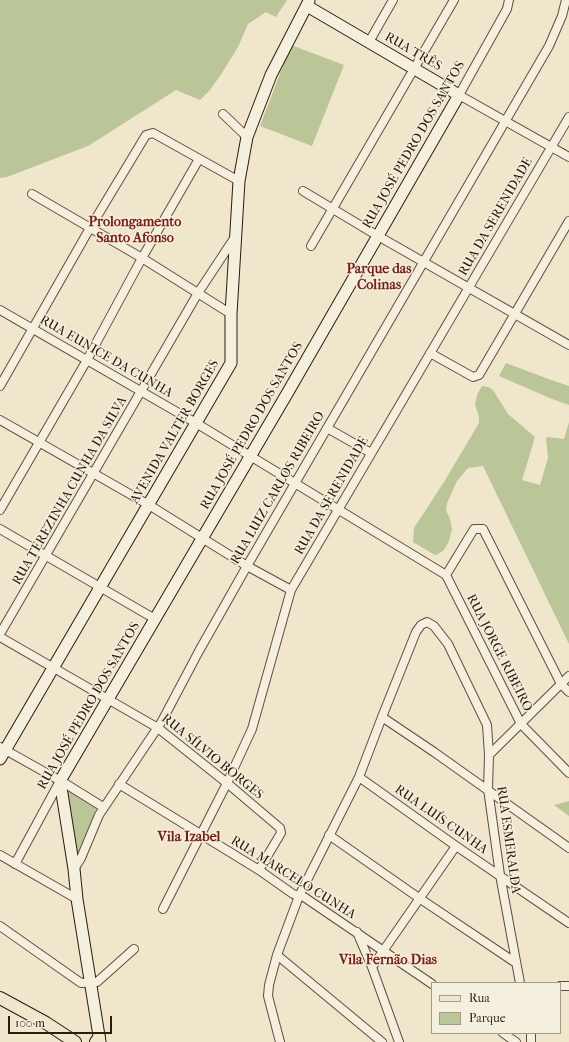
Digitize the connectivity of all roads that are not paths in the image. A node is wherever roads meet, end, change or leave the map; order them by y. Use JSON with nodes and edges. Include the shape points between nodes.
{"nodes":[{"id":1,"x":393,"y":0,"type":"edge"},
{"id":2,"x":454,"y":0,"type":"edge"},
{"id":3,"x":509,"y":0,"type":"edge"},
{"id":4,"x":566,"y":0,"type":"edge"},
{"id":5,"x":308,"y":3,"type":"edge"},
{"id":6,"x":369,"y":42,"type":"junction"},
{"id":7,"x":413,"y":69,"type":"junction"},
{"id":8,"x":459,"y":95,"type":"junction"},
{"id":9,"x":223,"y":114,"type":"dead end"},
{"id":10,"x":569,"y":117,"type":"edge"},
{"id":11,"x":506,"y":120,"type":"junction"},
{"id":12,"x":247,"y":137,"type":"junction"},
{"id":13,"x":551,"y":146,"type":"junction"},
{"id":14,"x":569,"y":157,"type":"edge"},
{"id":15,"x":199,"y":159,"type":"junction"},
{"id":16,"x":239,"y":181,"type":"junction"},
{"id":17,"x":303,"y":191,"type":"dead end"},
{"id":18,"x":32,"y":194,"type":"dead end"},
{"id":19,"x":332,"y":209,"type":"junction"},
{"id":20,"x":569,"y":221,"type":"edge"},
{"id":21,"x":90,"y":228,"type":"junction"},
{"id":22,"x":378,"y":236,"type":"junction"},
{"id":23,"x":236,"y":237,"type":"junction"},
{"id":24,"x":311,"y":246,"type":"dead end"},
{"id":25,"x":142,"y":258,"type":"junction"},
{"id":26,"x":423,"y":263,"type":"junction"},
{"id":27,"x":468,"y":289,"type":"junction"},
{"id":28,"x":198,"y":293,"type":"junction"},
{"id":29,"x":0,"y":310,"type":"edge"},
{"id":30,"x":231,"y":314,"type":"junction"},
{"id":31,"x":514,"y":315,"type":"junction"},
{"id":32,"x":33,"y":328,"type":"junction"},
{"id":33,"x":569,"y":345,"type":"edge"},
{"id":34,"x":430,"y":353,"type":"junction"},
{"id":35,"x":87,"y":360,"type":"junction"},
{"id":36,"x":0,"y":386,"type":"edge"},
{"id":37,"x":141,"y":391,"type":"junction"},
{"id":38,"x":0,"y":420,"type":"edge"},
{"id":39,"x":196,"y":423,"type":"junction"},
{"id":40,"x":327,"y":428,"type":"junction"},
{"id":41,"x":40,"y":442,"type":"junction"},
{"id":42,"x":370,"y":453,"type":"junction"},
{"id":43,"x":251,"y":456,"type":"junction"},
{"id":44,"x":93,"y":474,"type":"junction"},
{"id":45,"x":295,"y":483,"type":"junction"},
{"id":46,"x":149,"y":505,"type":"junction"},
{"id":47,"x":339,"y":509,"type":"junction"},
{"id":48,"x":0,"y":510,"type":"edge"},
{"id":49,"x":0,"y":529,"type":"edge"},
{"id":50,"x":203,"y":539,"type":"junction"},
{"id":51,"x":46,"y":556,"type":"junction"},
{"id":52,"x":247,"y":566,"type":"junction"},
{"id":53,"x":446,"y":574,"type":"junction"},
{"id":54,"x":100,"y":587,"type":"junction"},
{"id":55,"x":291,"y":590,"type":"junction"},
{"id":56,"x":155,"y":619,"type":"junction"},
{"id":57,"x":0,"y":636,"type":"edge"},
{"id":58,"x":54,"y":668,"type":"junction"},
{"id":59,"x":569,"y":676,"type":"edge"},
{"id":60,"x":561,"y":684,"type":"junction"},
{"id":61,"x":569,"y":692,"type":"edge"},
{"id":62,"x":108,"y":700,"type":"junction"},
{"id":63,"x":382,"y":717,"type":"junction"},
{"id":64,"x":521,"y":724,"type":"junction"},
{"id":65,"x":158,"y":728,"type":"junction"},
{"id":66,"x":2,"y":752,"type":"edge"},
{"id":67,"x":490,"y":755,"type":"junction"},
{"id":68,"x":569,"y":773,"type":"edge"},
{"id":69,"x":359,"y":777,"type":"junction"},
{"id":70,"x":60,"y":780,"type":"junction"},
{"id":71,"x":227,"y":783,"type":"junction"},
{"id":72,"x":119,"y":784,"type":"junction"},
{"id":73,"x":488,"y":790,"type":"junction"},
{"id":74,"x":103,"y":807,"type":"junction"},
{"id":75,"x":201,"y":834,"type":"junction"},
{"id":76,"x":329,"y":835,"type":"junction"},
{"id":77,"x":456,"y":846,"type":"junction"},
{"id":78,"x":569,"y":848,"type":"edge"},
{"id":79,"x":0,"y":855,"type":"edge"},
{"id":80,"x":15,"y":864,"type":"junction"},
{"id":81,"x":74,"y":869,"type":"junction"},
{"id":82,"x":260,"y":870,"type":"junction"},
{"id":83,"x":500,"y":875,"type":"junction"},
{"id":84,"x":299,"y":896,"type":"junction"},
{"id":85,"x":419,"y":898,"type":"junction"},
{"id":86,"x":77,"y":899,"type":"junction"},
{"id":87,"x":163,"y":909,"type":"dead end"},
{"id":88,"x":569,"y":923,"type":"edge"},
{"id":89,"x":0,"y":926,"type":"edge"},
{"id":90,"x":357,"y":932,"type":"junction"},
{"id":91,"x":134,"y":949,"type":"dead end"},
{"id":92,"x":383,"y":950,"type":"junction"},
{"id":93,"x":277,"y":955,"type":"junction"},
{"id":94,"x":516,"y":963,"type":"junction"},
{"id":95,"x":372,"y":967,"type":"junction"},
{"id":96,"x":520,"y":982,"type":"edge"},
{"id":97,"x":90,"y":983,"type":"junction"},
{"id":98,"x":431,"y":983,"type":"edge"},
{"id":99,"x":0,"y":998,"type":"edge"},
{"id":100,"x":504,"y":1034,"type":"edge"},
{"id":101,"x":98,"y":1041,"type":"edge"},
{"id":102,"x":75,"y":1042,"type":"edge"},
{"id":103,"x":280,"y":1042,"type":"edge"},
{"id":104,"x":382,"y":1042,"type":"edge"},
{"id":105,"x":399,"y":1042,"type":"edge"},
{"id":106,"x":516,"y":1042,"type":"edge"}],
"edges":[{"from":1,"to":6,"type":"street"},
{"from":2,"to":7,"type":"street"},
{"from":3,"to":8,"type":"street","name":"RUA JOSÉ PEDRO DOS SANTOS","via":[[507,9]]},
{"from":4,"to":11,"type":"street","name":"RUA LUIZ CARLOS RIBEIRO","via":[[549,46]]},
{"from":5,"to":6,"type":"street","name":"RUA TRÊS"},
{"from":5,"to":12,"type":"street","name":"AVENIDA VALTER BORGES","via":[[270,75]]},
{"from":6,"to":7,"type":"street","name":"RUA TRÊS"},
{"from":7,"to":8,"type":"street","name":"RUA TRÊS"},
{"from":7,"to":19,"type":"street"},
{"from":8,"to":11,"type":"street","name":"RUA TRÊS"},
{"from":8,"to":22,"type":"street","name":"RUA JOSÉ PEDRO DOS SANTOS"},
{"from":9,"to":12,"type":"street"},
{"from":10,"to":13,"type":"street","name":"RUA DA SERENIDADE"},
{"from":11,"to":13,"type":"street","name":"RUA TRÊS"},
{"from":11,"to":26,"type":"street","name":"RUA LUIZ CARLOS RIBEIRO"},
{"from":12,"to":16,"type":"street","name":"AVENIDA VALTER BORGES"},
{"from":13,"to":14,"type":"street","name":"RUA TRÊS"},
{"from":13,"to":27,"type":"street","name":"RUA DA SERENIDADE"},
{"from":15,"to":16,"type":"street"},
{"from":15,"to":21,"type":"street","via":[[153,133],[146,135]]},
{"from":15,"to":25,"type":"street"},
{"from":16,"to":23,"type":"street","name":"AVENIDA VALTER BORGES"},
{"from":17,"to":19,"type":"street"},
{"from":18,"to":21,"type":"street"},
{"from":19,"to":22,"type":"street"},
{"from":19,"to":24,"type":"street"},
{"from":20,"to":31,"type":"street"},
{"from":21,"to":25,"type":"street"},
{"from":21,"to":32,"type":"street"},
{"from":22,"to":26,"type":"street"},
{"from":22,"to":43,"type":"street","name":"RUA JOSÉ PEDRO DOS SANTOS"},
{"from":23,"to":28,"type":"street","name":"RUA TEREZINHA CUNHA DA SILVA"},
{"from":23,"to":30,"type":"street","name":"AVENIDA VALTER BORGES"},
{"from":25,"to":28,"type":"street"},
{"from":25,"to":35,"type":"street"},
{"from":26,"to":27,"type":"street"},
{"from":26,"to":40,"type":"street","name":"RUA LUIZ CARLOS RIBEIRO"},
{"from":27,"to":31,"type":"street"},
{"from":27,"to":34,"type":"street","name":"RUA DA SERENIDADE"},
{"from":28,"to":30,"type":"street"},
{"from":28,"to":37,"type":"street","name":"RUA TEREZINHA CUNHA DA SILVA"},
{"from":29,"to":32,"type":"street","name":"RUA EUNICE DA CUNHA"},
{"from":30,"to":39,"type":"street","name":"AVENIDA VALTER BORGES","via":[[231,363]]},
{"from":31,"to":33,"type":"street"},
{"from":31,"to":34,"type":"street","via":[[476,377]]},
{"from":32,"to":35,"type":"street","name":"RUA EUNICE DA CUNHA"},
{"from":32,"to":36,"type":"street"},
{"from":34,"to":42,"type":"street","name":"RUA DA SERENIDADE"},
{"from":35,"to":37,"type":"street","name":"RUA EUNICE DA CUNHA"},
{"from":35,"to":41,"type":"street"},
{"from":37,"to":39,"type":"street","name":"RUA EUNICE DA CUNHA"},
{"from":37,"to":44,"type":"street","name":"RUA TEREZINHA CUNHA DA SILVA"},
{"from":38,"to":41,"type":"street"},
{"from":39,"to":43,"type":"street","name":"RUA EUNICE DA CUNHA"},
{"from":39,"to":46,"type":"street","name":"AVENIDA VALTER BORGES"},
{"from":40,"to":42,"type":"street"},
{"from":40,"to":45,"type":"street","name":"RUA LUIZ CARLOS RIBEIRO"},
{"from":41,"to":44,"type":"street"},
{"from":41,"to":48,"type":"street"},
{"from":42,"to":47,"type":"street","name":"RUA DA SERENIDADE"},
{"from":43,"to":45,"type":"street","name":"RUA EUNICE DA CUNHA"},
{"from":43,"to":50,"type":"street","name":"RUA JOSÉ PEDRO DOS SANTOS"},
{"from":44,"to":46,"type":"street"},
{"from":44,"to":51,"type":"street","name":"RUA TEREZINHA CUNHA DA SILVA"},
{"from":45,"to":47,"type":"street","name":"RUA EUNICE DA CUNHA"},
{"from":45,"to":52,"type":"street","name":"RUA LUIZ CARLOS RIBEIRO"},
{"from":46,"to":50,"type":"street"},
{"from":46,"to":54,"type":"street","name":"AVENIDA VALTER BORGES"},
{"from":47,"to":53,"type":"street","name":"RUA EUNICE DA CUNHA"},
{"from":47,"to":55,"type":"street","name":"RUA DA SERENIDADE"},
{"from":49,"to":51,"type":"street"},
{"from":50,"to":52,"type":"street"},
{"from":50,"to":56,"type":"street","name":"RUA JOSÉ PEDRO DOS SANTOS"},
{"from":51,"to":54,"type":"street"},
{"from":51,"to":57,"type":"street","name":"RUA TEREZINHA CUNHA DA SILVA"},
{"from":52,"to":55,"type":"street"},
{"from":52,"to":65,"type":"street","name":"RUA LUIZ CARLOS RIBEIRO"},
{"from":53,"to":60,"type":"street","via":[[474,529],[482,529]]},
{"from":53,"to":64,"type":"street","name":"RUA JORGE RIBEIRO"},
{"from":54,"to":56,"type":"street"},
{"from":54,"to":58,"type":"street","name":"AVENIDA VALTER BORGES"},
{"from":55,"to":71,"type":"street","name":"RUA DA SERENIDADE","via":[[252,729]]},
{"from":56,"to":62,"type":"street","name":"RUA JOSÉ PEDRO DOS SANTOS"},
{"from":57,"to":58,"type":"street","name":"RUA SÍLVIO BORGES"},
{"from":58,"to":62,"type":"street","name":"RUA SÍLVIO BORGES"},
{"from":58,"to":66,"type":"street","name":"AVENIDA VALTER BORGES"},
{"from":59,"to":60,"type":"street"},
{"from":60,"to":61,"type":"street"},
{"from":60,"to":64,"type":"street"},
{"from":62,"to":65,"type":"street","name":"RUA SÍLVIO BORGES"},
{"from":62,"to":70,"type":"street","name":"RUA JOSÉ PEDRO DOS SANTOS"},
{"from":63,"to":67,"type":"street","name":"RUA ESMERALDA","via":[[416,632],[421,625],[431,623],[448,644],[487,725]]},
{"from":63,"to":69,"type":"street"},
{"from":63,"to":73,"type":"street"},
{"from":64,"to":67,"type":"street"},
{"from":64,"to":68,"type":"street","name":"RUA JORGE RIBEIRO"},
{"from":65,"to":71,"type":"street","name":"RUA SÍLVIO BORGES"},
{"from":65,"to":72,"type":"street","name":"RUA LUIZ CARLOS RIBEIRO"},
{"from":66,"to":70,"type":"street"},
{"from":67,"to":73,"type":"street","name":"RUA ESMERALDA"},
{"from":69,"to":76,"type":"street"},
{"from":69,"to":77,"type":"street","name":"RUA LUÍS CUNHA"},
{"from":70,"to":74,"type":"street"},
{"from":70,"to":80,"type":"street","name":"RUA JOSÉ PEDRO DOS SANTOS"},
{"from":70,"to":81,"type":"street"},
{"from":71,"to":75,"type":"street","name":"RUA DA SERENIDADE"},
{"from":71,"to":82,"type":"street","name":"RUA SÍLVIO BORGES","via":[[281,830]]},
{"from":72,"to":74,"type":"street","name":"RUA LUIZ CARLOS RIBEIRO"},
{"from":72,"to":75,"type":"street","name":"RUA MARCELO CUNHA"},
{"from":73,"to":78,"type":"street"},
{"from":73,"to":83,"type":"street","name":"RUA ESMERALDA"},
{"from":74,"to":81,"type":"street","name":"RUA LUIZ CARLOS RIBEIRO"},
{"from":75,"to":82,"type":"street","name":"RUA MARCELO CUNHA"},
{"from":75,"to":87,"type":"street","name":"RUA DA SERENIDADE"},
{"from":76,"to":84,"type":"street"},
{"from":76,"to":85,"type":"street"},
{"from":77,"to":83,"type":"street","name":"RUA LUÍS CUNHA"},
{"from":77,"to":85,"type":"street"},
{"from":79,"to":80,"type":"street"},
{"from":80,"to":86,"type":"street"},
{"from":81,"to":86,"type":"street"},
{"from":82,"to":84,"type":"street","name":"RUA MARCELO CUNHA"},
{"from":83,"to":88,"type":"street","name":"RUA LUÍS CUNHA"},
{"from":83,"to":94,"type":"street","name":"RUA ESMERALDA"},
{"from":84,"to":90,"type":"street","name":"RUA MARCELO CUNHA"},
{"from":84,"to":93,"type":"street"},
{"from":85,"to":92,"type":"street"},
{"from":85,"to":94,"type":"street"},
{"from":86,"to":97,"type":"street"},
{"from":89,"to":97,"type":"street","via":[[81,983]]},
{"from":90,"to":92,"type":"street","name":"RUA MARCELO CUNHA"},
{"from":90,"to":95,"type":"street"},
{"from":91,"to":97,"type":"street","via":[[97,982]]},
{"from":92,"to":95,"type":"street"},
{"from":92,"to":98,"type":"street","name":"RUA MARCELO CUNHA"},
{"from":93,"to":103,"type":"street","via":[[268,985],[268,996]]},
{"from":93,"to":104,"type":"street"},
{"from":94,"to":96,"type":"street","name":"RUA ESMERALDA"},
{"from":95,"to":105,"type":"street"},
{"from":97,"to":101,"type":"street"},
{"from":99,"to":102,"type":"main road"},
{"from":100,"to":106,"type":"street"}]}
